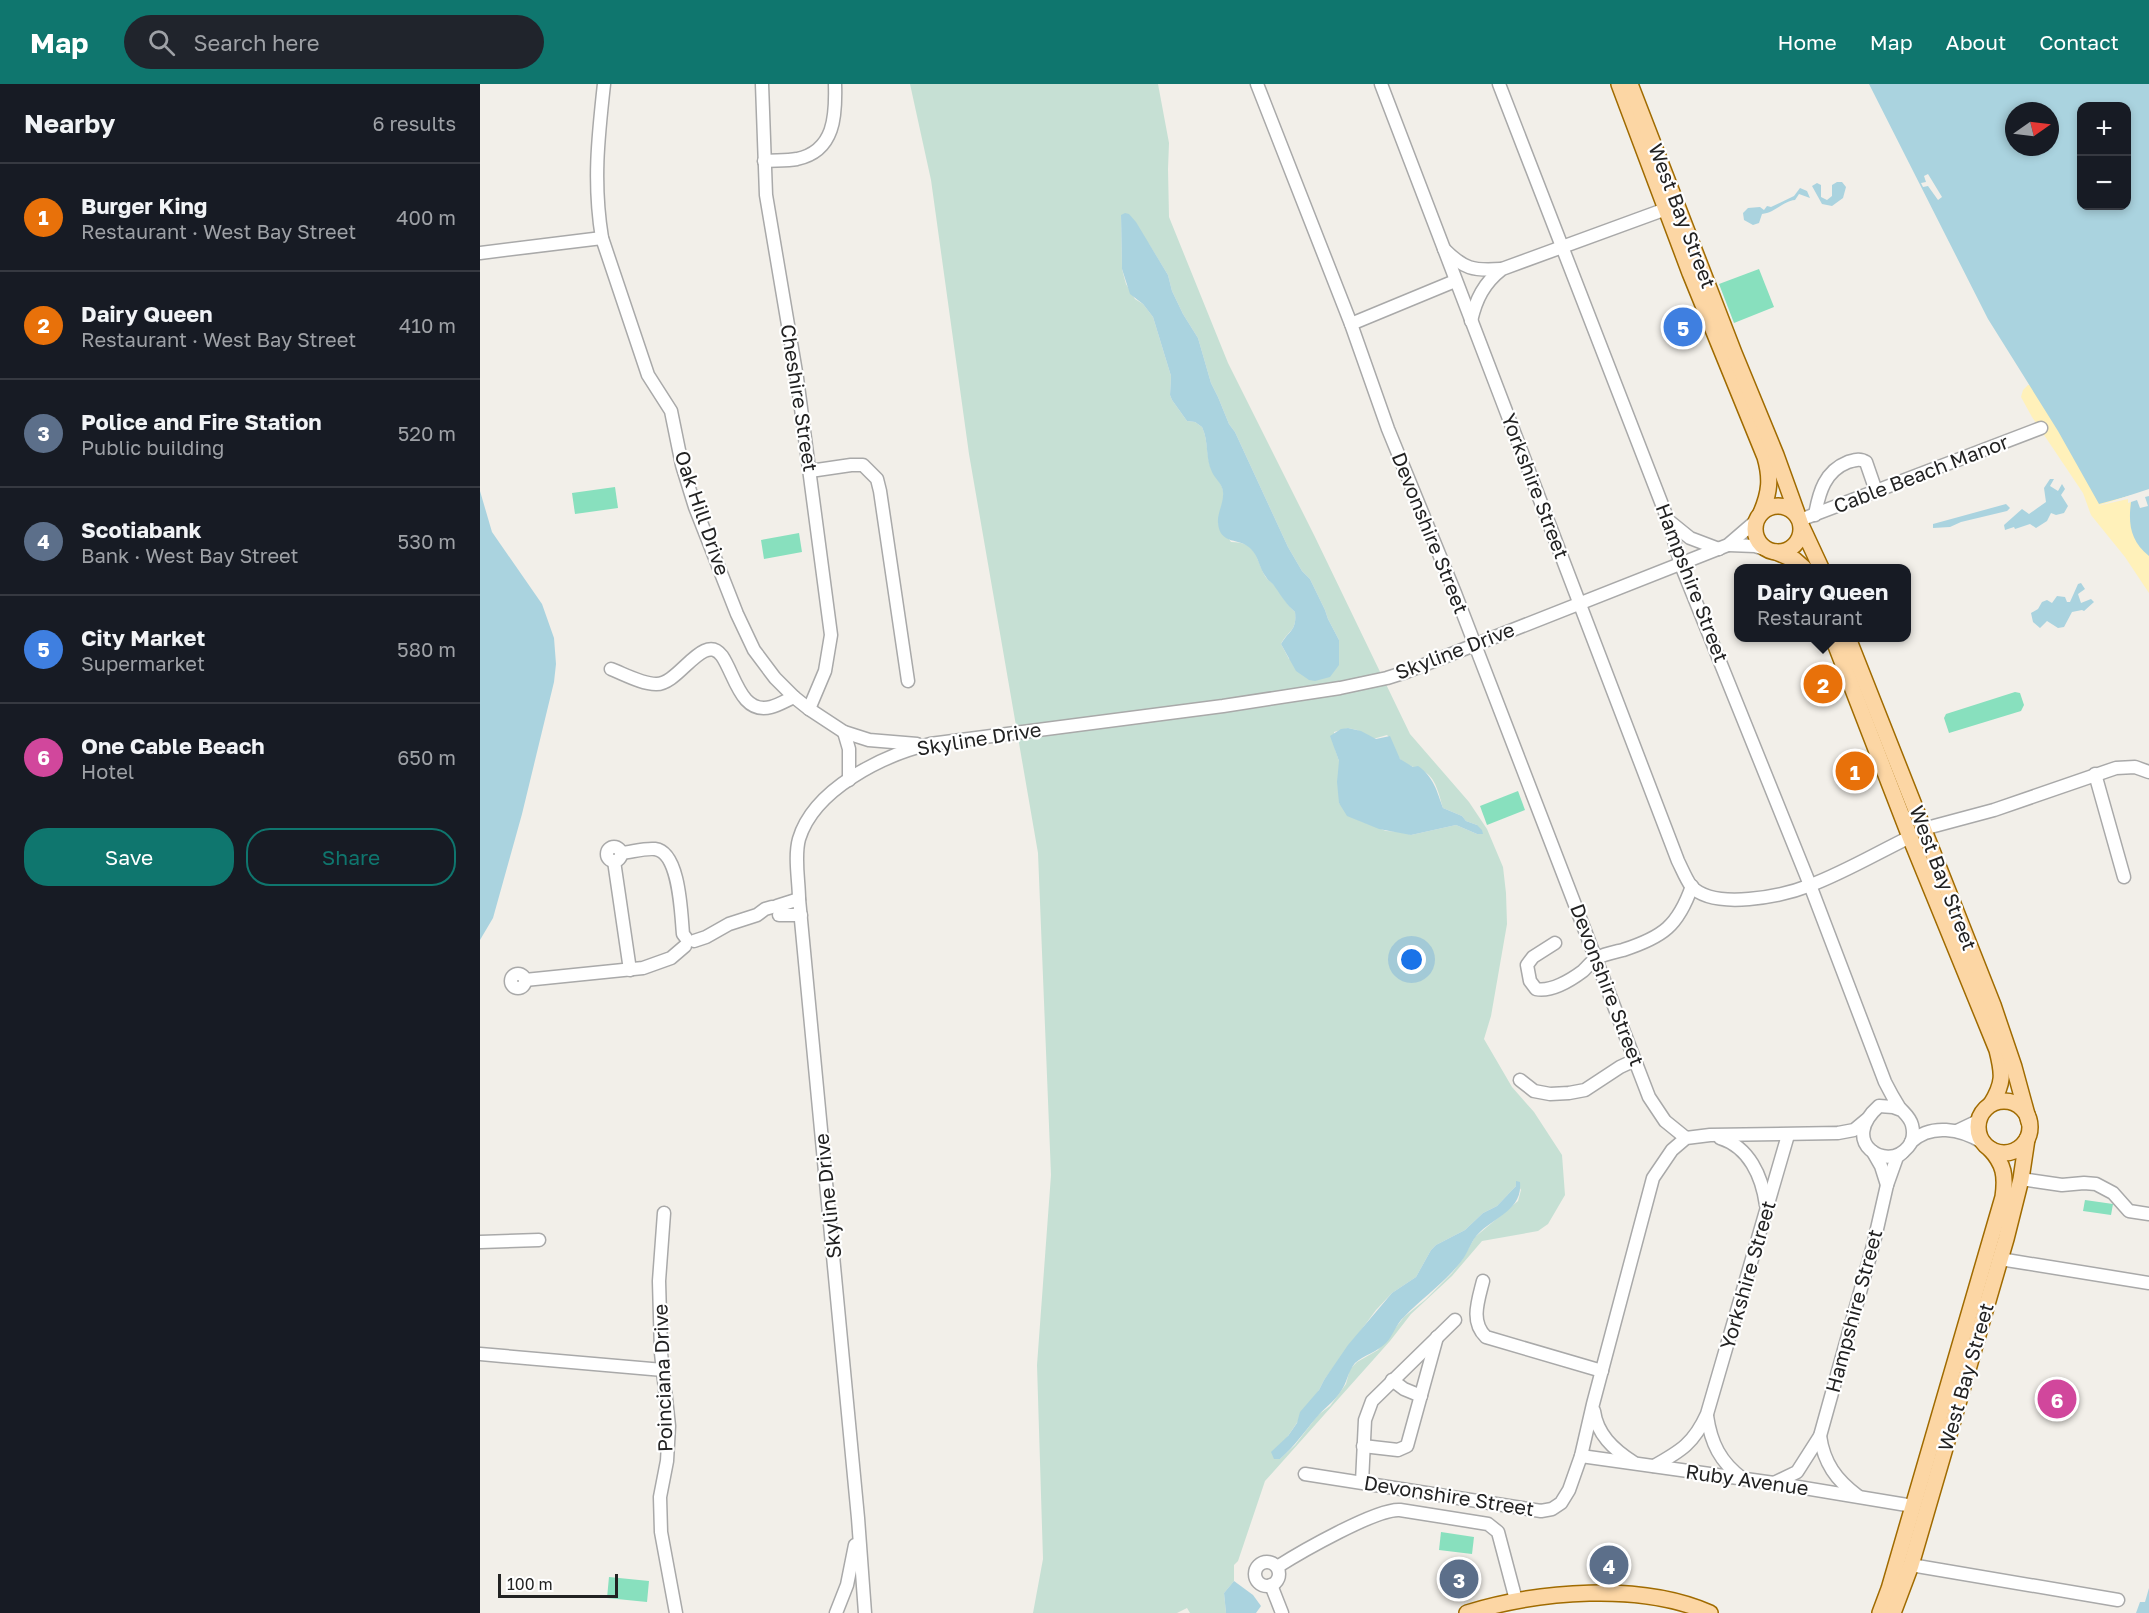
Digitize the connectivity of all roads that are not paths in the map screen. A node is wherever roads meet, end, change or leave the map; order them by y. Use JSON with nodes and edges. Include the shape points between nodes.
{"nodes":[{"id":1,"x":604,"y":84,"type":"edge"},
{"id":2,"x":762,"y":84,"type":"edge"},
{"id":3,"x":835,"y":84,"type":"edge"},
{"id":4,"x":1257,"y":84,"type":"edge"},
{"id":5,"x":1381,"y":84,"type":"edge"},
{"id":6,"x":1498,"y":84,"type":"edge"},
{"id":7,"x":1619,"y":84,"type":"edge"},
{"id":8,"x":1630,"y":84,"type":"edge"},
{"id":9,"x":764,"y":161,"type":"junction"},
{"id":10,"x":1666,"y":209,"type":"junction"},
{"id":11,"x":603,"y":238,"type":"junction"},
{"id":12,"x":1441,"y":245,"type":"junction"},
{"id":13,"x":1563,"y":246,"type":"junction"},
{"id":14,"x":480,"y":253,"type":"edge"},
{"id":15,"x":1502,"y":269,"type":"junction"},
{"id":16,"x":1455,"y":280,"type":"junction"},
{"id":17,"x":1471,"y":321,"type":"junction"},
{"id":18,"x":1351,"y":324,"type":"junction"},
{"id":19,"x":2041,"y":428,"type":"dead end"},
{"id":20,"x":810,"y":471,"type":"junction"},
{"id":21,"x":1876,"y":491,"type":"junction"},
{"id":22,"x":1815,"y":515,"type":"junction"},
{"id":23,"x":1759,"y":517,"type":"junction"},
{"id":24,"x":1668,"y":520,"type":"junction"},
{"id":25,"x":1799,"y":521,"type":"junction"},
{"id":26,"x":1724,"y":547,"type":"junction"},
{"id":27,"x":1772,"y":551,"type":"junction"},
{"id":28,"x":1800,"y":564,"type":"edge"},
{"id":29,"x":1819,"y":564,"type":"edge"},
{"id":30,"x":1681,"y":565,"type":"junction"},
{"id":31,"x":1579,"y":604,"type":"junction"},
{"id":32,"x":1835,"y":642,"type":"edge"},
{"id":33,"x":1849,"y":642,"type":"edge"},
{"id":34,"x":1475,"y":645,"type":"junction"},
{"id":35,"x":611,"y":669,"type":"dead end"},
{"id":36,"x":908,"y":681,"type":"dead end"},
{"id":37,"x":794,"y":698,"type":"junction"},
{"id":38,"x":809,"y":709,"type":"junction"},
{"id":39,"x":844,"y":732,"type":"junction"},
{"id":40,"x":930,"y":744,"type":"junction"},
{"id":41,"x":2149,"y":772,"type":"edge"},
{"id":42,"x":2095,"y":774,"type":"junction"},
{"id":43,"x":849,"y":780,"type":"junction"},
{"id":44,"x":1917,"y":833,"type":"junction"},
{"id":45,"x":2124,"y":877,"type":"dead end"},
{"id":46,"x":1810,"y":885,"type":"junction"},
{"id":47,"x":1692,"y":886,"type":"junction"},
{"id":48,"x":800,"y":899,"type":"junction"},
{"id":49,"x":775,"y":911,"type":"junction"},
{"id":50,"x":801,"y":915,"type":"junction"},
{"id":51,"x":688,"y":942,"type":"junction"},
{"id":52,"x":1555,"y":943,"type":"dead end"},
{"id":53,"x":1596,"y":958,"type":"junction"},
{"id":54,"x":630,"y":970,"type":"junction"},
{"id":55,"x":525,"y":980,"type":"dead end"},
{"id":56,"x":1635,"y":1060,"type":"junction"},
{"id":57,"x":1520,"y":1080,"type":"dead end"},
{"id":58,"x":1885,"y":1082,"type":"junction"},
{"id":59,"x":1991,"y":1104,"type":"junction"},
{"id":60,"x":1879,"y":1106,"type":"junction"},
{"id":61,"x":1904,"y":1112,"type":"junction"},
{"id":62,"x":1866,"y":1120,"type":"junction"},
{"id":63,"x":1978,"y":1121,"type":"junction"},
{"id":64,"x":2029,"y":1122,"type":"junction"},
{"id":65,"x":1937,"y":1130,"type":"junction"},
{"id":66,"x":1957,"y":1131,"type":"junction"},
{"id":67,"x":1838,"y":1133,"type":"junction"},
{"id":68,"x":1710,"y":1135,"type":"junction"},
{"id":69,"x":1788,"y":1135,"type":"junction"},
{"id":70,"x":1686,"y":1138,"type":"junction"},
{"id":71,"x":2027,"y":1139,"type":"junction"},
{"id":72,"x":1986,"y":1145,"type":"junction"},
{"id":73,"x":1908,"y":1146,"type":"junction"},
{"id":74,"x":1870,"y":1149,"type":"junction"},
{"id":75,"x":2021,"y":1179,"type":"junction"},
{"id":76,"x":1887,"y":1185,"type":"junction"},
{"id":77,"x":1767,"y":1209,"type":"junction"},
{"id":78,"x":664,"y":1214,"type":"dead end"},
{"id":79,"x":2149,"y":1214,"type":"edge"},
{"id":80,"x":539,"y":1240,"type":"dead end"},
{"id":81,"x":480,"y":1242,"type":"edge"},
{"id":82,"x":2000,"y":1259,"type":"junction"},
{"id":83,"x":1483,"y":1281,"type":"dead end"},
{"id":84,"x":2149,"y":1283,"type":"edge"},
{"id":85,"x":1455,"y":1320,"type":"dead end"},
{"id":86,"x":1437,"y":1337,"type":"junction"},
{"id":87,"x":480,"y":1354,"type":"edge"},
{"id":88,"x":663,"y":1370,"type":"junction"},
{"id":89,"x":1602,"y":1371,"type":"junction"},
{"id":90,"x":1392,"y":1380,"type":"junction"},
{"id":91,"x":1421,"y":1396,"type":"junction"},
{"id":92,"x":1593,"y":1404,"type":"junction"},
{"id":93,"x":1707,"y":1414,"type":"junction"},
{"id":94,"x":1820,"y":1436,"type":"junction"},
{"id":95,"x":1363,"y":1446,"type":"junction"},
{"id":96,"x":1581,"y":1456,"type":"junction"},
{"id":97,"x":1634,"y":1463,"type":"junction"},
{"id":98,"x":1654,"y":1466,"type":"junction"},
{"id":99,"x":1305,"y":1474,"type":"dead end"},
{"id":100,"x":1745,"y":1481,"type":"junction"},
{"id":101,"x":1362,"y":1482,"type":"junction"},
{"id":102,"x":1774,"y":1483,"type":"junction"},
{"id":103,"x":1858,"y":1497,"type":"junction"},
{"id":104,"x":1913,"y":1506,"type":"junction"},
{"id":105,"x":858,"y":1518,"type":"junction"},
{"id":106,"x":1911,"y":1565,"type":"junction"},
{"id":107,"x":1277,"y":1567,"type":"junction"},
{"id":108,"x":1271,"y":1585,"type":"junction"},
{"id":109,"x":1516,"y":1600,"type":"junction"},
{"id":110,"x":2118,"y":1600,"type":"dead end"},
{"id":111,"x":676,"y":1613,"type":"edge"},
{"id":112,"x":836,"y":1613,"type":"edge"},
{"id":113,"x":865,"y":1613,"type":"edge"},
{"id":114,"x":1282,"y":1613,"type":"edge"},
{"id":115,"x":1467,"y":1613,"type":"edge"},
{"id":116,"x":1710,"y":1613,"type":"edge"},
{"id":117,"x":1880,"y":1613,"type":"edge"},
{"id":118,"x":1893,"y":1613,"type":"edge"}],
"edges":[{"from":1,"to":11,"type":"street","name":"Oak Hill Drive","via":[[596,171]]},
{"from":2,"to":9,"type":"street","name":"Cheshire Street"},
{"from":3,"to":9,"type":"street","via":[[835,114],[822,146],[798,159]]},
{"from":4,"to":18,"type":"street","name":"Devonshire Street"},
{"from":5,"to":12,"type":"street","name":"Yorkshire Street"},
{"from":6,"to":13,"type":"street","name":"Hampshire Street"},
{"from":7,"to":10,"type":"main road","name":"West Bay Street"},
{"from":8,"to":25,"type":"main road","name":"West Bay Street"},
{"from":9,"to":20,"type":"street","name":"Cheshire Street","via":[[766,195]]},
{"from":10,"to":13,"type":"street"},
{"from":10,"to":23,"type":"main road","name":"West Bay Street","via":[[1768,467],[1770,487]]},
{"from":11,"to":14,"type":"street"},
{"from":11,"to":37,"type":"street","name":"Oak Hill Drive","via":[[648,375],[671,411],[695,507],[737,614],[754,650]]},
{"from":12,"to":15,"type":"street","via":[[1468,268]]},
{"from":12,"to":16,"type":"street","name":"Yorkshire Street"},
{"from":13,"to":15,"type":"street"},
{"from":13,"to":24,"type":"street","name":"Hampshire Street"},
{"from":15,"to":17,"type":"street","via":[[1483,287]]},
{"from":16,"to":17,"type":"street","name":"Yorkshire Street"},
{"from":16,"to":18,"type":"street"},
{"from":17,"to":31,"type":"street","name":"Yorkshire Street"},
{"from":18,"to":34,"type":"street","name":"Devonshire Street","via":[[1388,429]]},
{"from":19,"to":21,"type":"street","name":"Cable Beach Manor"},
{"from":20,"to":36,"type":"street","via":[[863,465],[877,478]]},
{"from":20,"to":38,"type":"street","name":"Cheshire Street","via":[[831,635],[825,671]]},
{"from":21,"to":22,"type":"street","name":"Cable Beach Manor"},
{"from":21,"to":22,"type":"street","via":[[1866,462],[1847,462],[1827,477],[1820,489]]},
{"from":22,"to":25,"type":"street","name":"Cable Beach Manor"},
{"from":23,"to":25,"type":"main road","via":[[1769,507],[1783,506]]},
{"from":23,"to":26,"type":"street","name":"Skyline Drive"},
{"from":23,"to":27,"type":"main road","via":[[1757,537],[1761,545]]},
{"from":24,"to":26,"type":"street","via":[[1690,538]]},
{"from":24,"to":30,"type":"street","name":"Hampshire Street"},
{"from":25,"to":27,"type":"main road","via":[[1800,536],[1795,545]]},
{"from":25,"to":29,"type":"main road","name":"West Bay Street"},
{"from":26,"to":27,"type":"street","name":"Skyline Drive","via":[[1742,544]]},
{"from":26,"to":30,"type":"street","name":"Skyline Drive"},
{"from":27,"to":28,"type":"main road"},
{"from":30,"to":31,"type":"street","name":"Skyline Drive"},
{"from":30,"to":46,"type":"street","name":"Hampshire Street"},
{"from":31,"to":34,"type":"street","name":"Skyline Drive"},
{"from":31,"to":47,"type":"street","name":"Yorkshire Street","via":[[1678,861]]},
{"from":32,"to":44,"type":"main road","name":"West Bay Street"},
{"from":33,"to":44,"type":"main road","name":"West Bay Street"},
{"from":34,"to":40,"type":"street","name":"Skyline Drive","via":[[1406,672],[1340,688]]},
{"from":34,"to":53,"type":"street","name":"Devonshire Street"},
{"from":35,"to":37,"type":"street","via":[[661,683],[710,649],[719,651],[746,701],[753,706],[771,707]]},
{"from":37,"to":38,"type":"street","name":"Oak Hill Drive"},
{"from":38,"to":39,"type":"street","name":"Oak Hill Drive"},
{"from":39,"to":40,"type":"street","name":"Oak Hill Drive","via":[[883,742]]},
{"from":39,"to":43,"type":"street","via":[[849,749]]},
{"from":40,"to":43,"type":"street","name":"Skyline Drive","via":[[892,756]]},
{"from":41,"to":42,"type":"street","via":[[2129,766]]},
{"from":42,"to":44,"type":"street"},
{"from":42,"to":45,"type":"street"},
{"from":43,"to":48,"type":"street","name":"Skyline Drive","via":[[818,806],[805,823],[797,851]]},
{"from":44,"to":46,"type":"street"},
{"from":44,"to":59,"type":"main road","name":"West Bay Street","via":[[1997,1050],[2002,1078]]},
{"from":44,"to":64,"type":"main road","name":"West Bay Street","via":[[1993,1005]]},
{"from":46,"to":47,"type":"street","via":[[1771,895],[1721,900]]},
{"from":46,"to":58,"type":"street","name":"Hampshire Street"},
{"from":47,"to":53,"type":"street","via":[[1685,905],[1668,929],[1648,942]]},
{"from":48,"to":49,"type":"street"},
{"from":48,"to":50,"type":"street","name":"Skyline Drive"},
{"from":49,"to":50,"type":"street"},
{"from":49,"to":51,"type":"street","via":[[765,909]]},
{"from":50,"to":105,"type":"street","name":"Skyline Drive"},
{"from":51,"to":54,"type":"street","via":[[671,958]]},
{"from":51,"to":54,"type":"street","via":[[683,934],[675,872],[668,856],[654,849],[618,857]]},
{"from":52,"to":53,"type":"street","via":[[1527,965],[1536,989],[1572,979]]},
{"from":53,"to":56,"type":"street","name":"Devonshire Street"},
{"from":54,"to":55,"type":"street"},
{"from":56,"to":57,"type":"street","via":[[1586,1089],[1569,1093],[1534,1091]]},
{"from":56,"to":70,"type":"street","name":"Devonshire Street","via":[[1657,1111]]},
{"from":58,"to":60,"type":"street"},
{"from":58,"to":61,"type":"street","name":"Hampshire Street"},
{"from":59,"to":63,"type":"main road"},
{"from":59,"to":64,"type":"main road","via":[[2014,1103]]},
{"from":60,"to":61,"type":"street"},
{"from":60,"to":62,"type":"street"},
{"from":61,"to":65,"type":"street","via":[[1921,1125]]},
{"from":61,"to":73,"type":"street","via":[[1913,1130]]},
{"from":62,"to":67,"type":"street","via":[[1854,1130]]},
{"from":62,"to":74,"type":"street","via":[[1863,1132]]},
{"from":63,"to":66,"type":"street"},
{"from":63,"to":72,"type":"main road","via":[[1978,1133]]},
{"from":64,"to":71,"type":"main road"},
{"from":65,"to":66,"type":"street"},
{"from":65,"to":73,"type":"street","via":[[1923,1133]]},
{"from":66,"to":72,"type":"street"},
{"from":67,"to":69,"type":"street"},
{"from":67,"to":74,"type":"street","via":[[1852,1136]]},
{"from":68,"to":69,"type":"street"},
{"from":68,"to":70,"type":"street"},
{"from":68,"to":77,"type":"street","via":[[1730,1141],[1742,1150],[1764,1190]]},
{"from":69,"to":77,"type":"street","name":"Yorkshire Street"},
{"from":70,"to":89,"type":"street","name":"Devonshire Street","via":[[1671,1150],[1653,1178]]},
{"from":71,"to":72,"type":"main road","via":[[2013,1151],[2001,1153]]},
{"from":71,"to":75,"type":"main road","name":"West Bay Street"},
{"from":72,"to":104,"type":"main road","name":"West Bay Street","via":[[2004,1171],[2003,1197]]},
{"from":73,"to":74,"type":"street","via":[[1899,1154],[1886,1157]]},
{"from":73,"to":76,"type":"street","name":"Hampshire Street","via":[[1897,1156]]},
{"from":74,"to":76,"type":"street"},
{"from":75,"to":79,"type":"street","via":[[2062,1185],[2096,1184],[2113,1192],[2129,1211]]},
{"from":75,"to":82,"type":"main road","name":"West Bay Street"},
{"from":76,"to":94,"type":"street","name":"Hampshire Street"},
{"from":77,"to":93,"type":"street","name":"Yorkshire Street"},
{"from":78,"to":88,"type":"street","name":"Poinciana Drive","via":[[659,1281]]},
{"from":80,"to":81,"type":"street"},
{"from":82,"to":84,"type":"street"},
{"from":82,"to":106,"type":"main road","name":"West Bay Street"},
{"from":83,"to":89,"type":"street","via":[[1476,1319],[1478,1330],[1486,1337]]},
{"from":85,"to":86,"type":"street"},
{"from":86,"to":90,"type":"street"},
{"from":86,"to":91,"type":"street"},
{"from":87,"to":88,"type":"street"},
{"from":88,"to":111,"type":"street","name":"Poinciana Drive","via":[[669,1426],[660,1497],[661,1532]]},
{"from":89,"to":92,"type":"street","name":"Devonshire Street"},
{"from":90,"to":91,"type":"street"},
{"from":90,"to":95,"type":"street","via":[[1378,1392],[1367,1411]]},
{"from":91,"to":95,"type":"street","via":[[1410,1439],[1403,1449]]},
{"from":92,"to":96,"type":"street","name":"Devonshire Street"},
{"from":92,"to":97,"type":"street","via":[[1598,1429]]},
{"from":93,"to":98,"type":"street","name":"Yorkshire Street","via":[[1690,1443]]},
{"from":93,"to":100,"type":"street","name":"Yorkshire Street","via":[[1709,1433],[1718,1454]]},
{"from":94,"to":102,"type":"street","name":"Hampshire Street","via":[[1797,1472]]},
{"from":94,"to":103,"type":"street","via":[[1822,1452],[1832,1472]]},
{"from":95,"to":101,"type":"street"},
{"from":96,"to":97,"type":"street","name":"Ruby Avenue"},
{"from":96,"to":101,"type":"street","name":"Devonshire Street","via":[[1565,1498],[1546,1510]]},
{"from":97,"to":98,"type":"street","name":"Ruby Avenue"},
{"from":98,"to":100,"type":"street","name":"Ruby Avenue"},
{"from":99,"to":101,"type":"street","name":"Devonshire Street"},
{"from":100,"to":102,"type":"street","name":"Ruby Avenue"},
{"from":102,"to":103,"type":"street","name":"Ruby Avenue"},
{"from":103,"to":104,"type":"street","name":"Ruby Avenue"},
{"from":104,"to":117,"type":"main road","name":"West Bay Street"},
{"from":105,"to":112,"type":"street","via":[[853,1562]]},
{"from":105,"to":113,"type":"street","name":"Skyline Drive"},
{"from":106,"to":110,"type":"street"},
{"from":106,"to":118,"type":"main road","name":"West Bay Street"},
{"from":107,"to":108,"type":"street","via":[[1278,1578]]},
{"from":107,"to":108,"type":"street","via":[[1264,1561],[1254,1571],[1258,1583]]},
{"from":107,"to":109,"type":"street","via":[[1363,1521],[1400,1510],[1493,1527],[1500,1539]]},
{"from":108,"to":114,"type":"street"},
{"from":109,"to":115,"type":"main road"},
{"from":109,"to":116,"type":"main road","via":[[1569,1594],[1633,1595]]}]}
